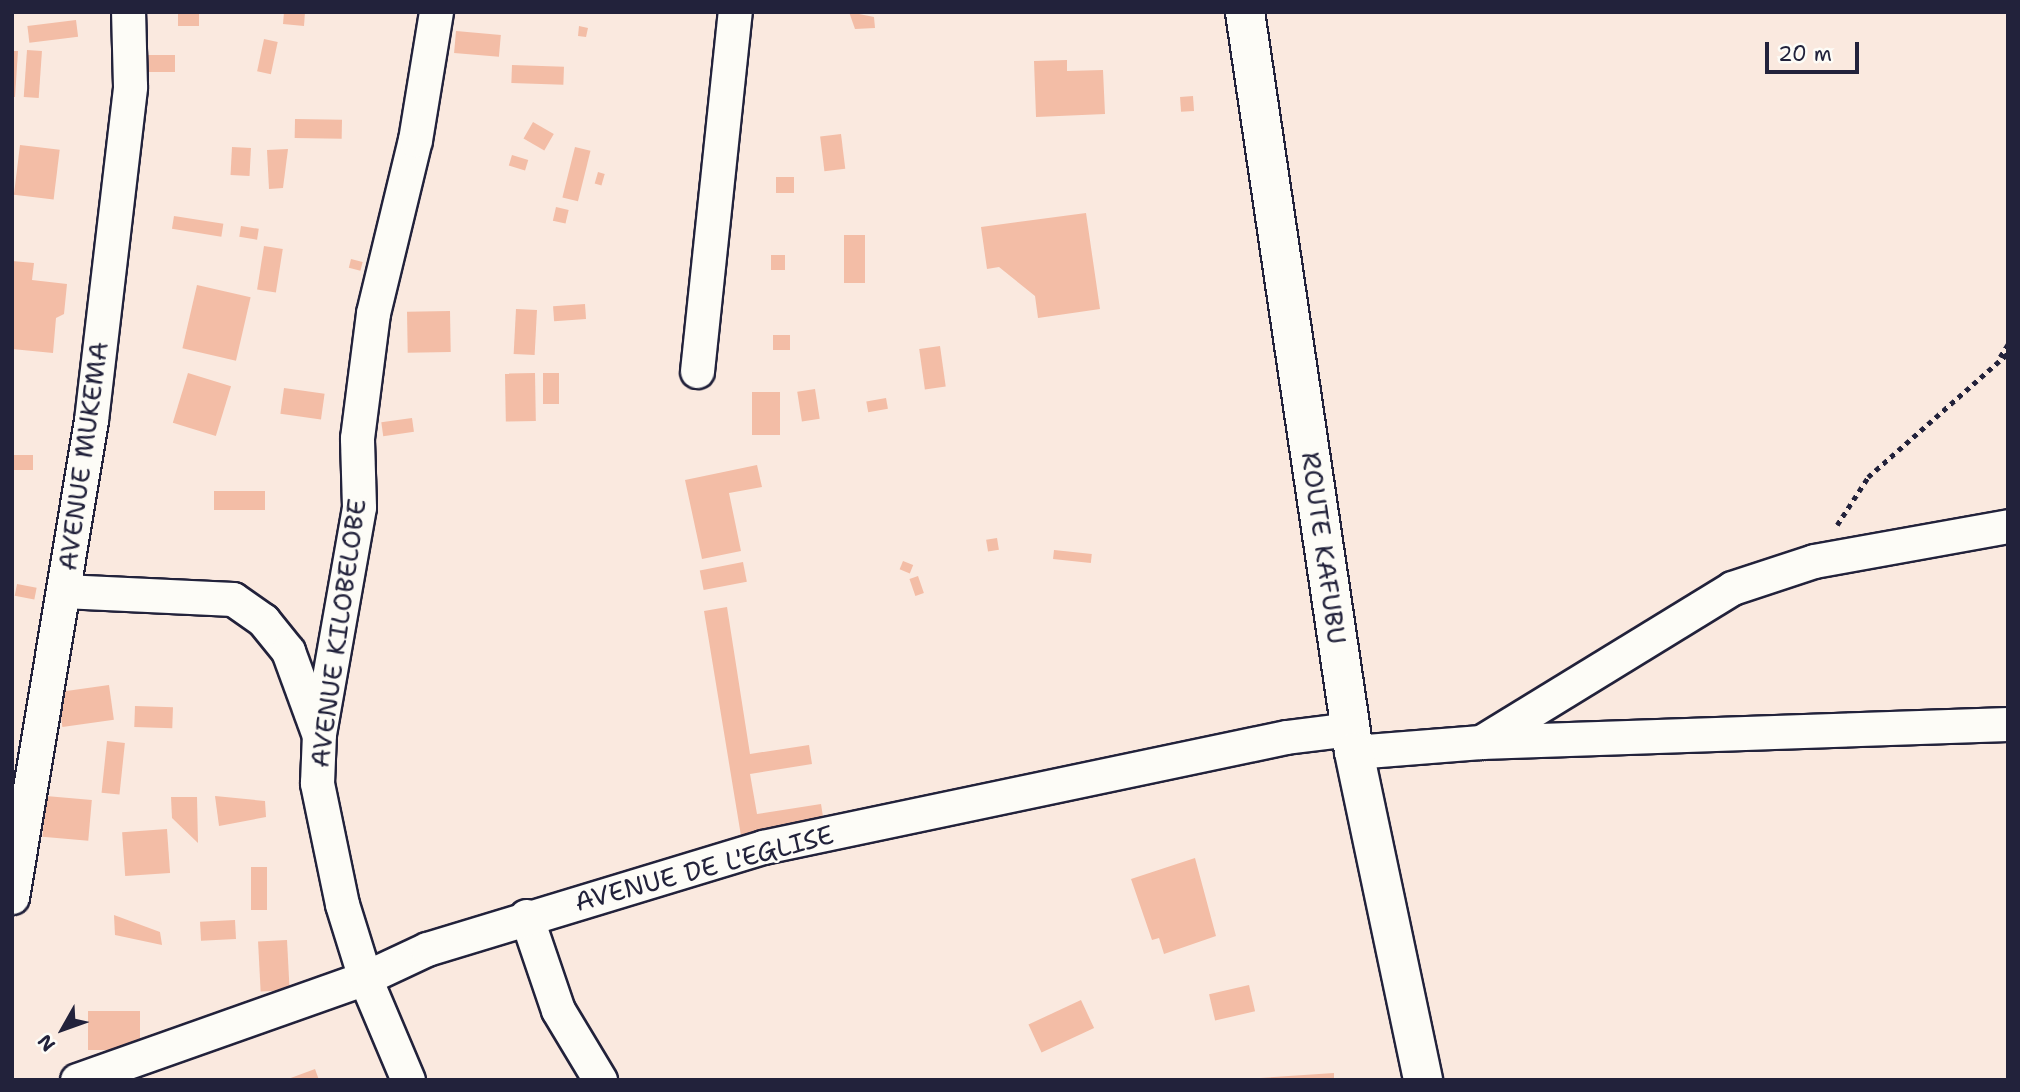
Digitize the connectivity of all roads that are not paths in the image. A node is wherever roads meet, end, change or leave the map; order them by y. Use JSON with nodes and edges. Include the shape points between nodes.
{"nodes":[{"id":1,"x":128,"y":12,"type":"edge"},
{"id":2,"x":436,"y":12,"type":"edge"},
{"id":3,"x":735,"y":12,"type":"edge"},
{"id":4,"x":1245,"y":12,"type":"edge"},
{"id":5,"x":697,"y":371,"type":"dead end"},
{"id":6,"x":2008,"y":526,"type":"edge"},
{"id":7,"x":63,"y":591,"type":"junction"},
{"id":8,"x":2008,"y":724,"type":"edge"},
{"id":9,"x":319,"y":734,"type":"junction"},
{"id":10,"x":1352,"y":740,"type":"junction"},
{"id":11,"x":1481,"y":742,"type":"junction"},
{"id":12,"x":12,"y":897,"type":"edge"},
{"id":13,"x":526,"y":916,"type":"junction"},
{"id":14,"x":365,"y":978,"type":"junction"},
{"id":15,"x":129,"y":1070,"type":"edge"},
{"id":16,"x":77,"y":1080,"type":"edge"},
{"id":17,"x":408,"y":1080,"type":"edge"},
{"id":18,"x":600,"y":1080,"type":"edge"},
{"id":19,"x":1423,"y":1080,"type":"edge"}],
"edges":[{"from":1,"to":7,"type":"street","name":"AVENUE MUKEMA","via":[[130,86],[109,274]]},
{"from":2,"to":9,"type":"street","name":"AVENUE KILOBELOBE","via":[[415,140],[373,313],[358,438],[359,507]]},
{"from":3,"to":5,"type":"street"},
{"from":4,"to":10,"type":"main road","name":"ROUTE KAFUBU"},
{"from":6,"to":11,"type":"street","via":[[1814,561],[1732,588]]},
{"from":7,"to":9,"type":"street","via":[[233,599],[263,620],[288,651]]},
{"from":7,"to":12,"type":"street","name":"AVENUE MUKEMA"},
{"from":8,"to":11,"type":"street","name":"AVENUE DE L'EGLISE"},
{"from":9,"to":14,"type":"street","name":"AVENUE KILOBELOBE","via":[[317,783],[342,904]]},
{"from":10,"to":11,"type":"street","name":"AVENUE DE L'EGLISE"},
{"from":10,"to":13,"type":"street","name":"AVENUE DE L'EGLISE","via":[[1286,737],[763,847]]},
{"from":10,"to":19,"type":"main road","name":"ROUTE KAFUBU"},
{"from":13,"to":14,"type":"street","name":"AVENUE DE L'EGLISE","via":[[427,949]]},
{"from":13,"to":18,"type":"street","via":[[558,1010]]},
{"from":14,"to":15,"type":"street","name":"AVENUE DE L'EGLISE"},
{"from":14,"to":17,"type":"street","name":"AVENUE KILOBELOBE"},
{"from":15,"to":16,"type":"street","name":"AVENUE DE L'EGLISE"}]}
